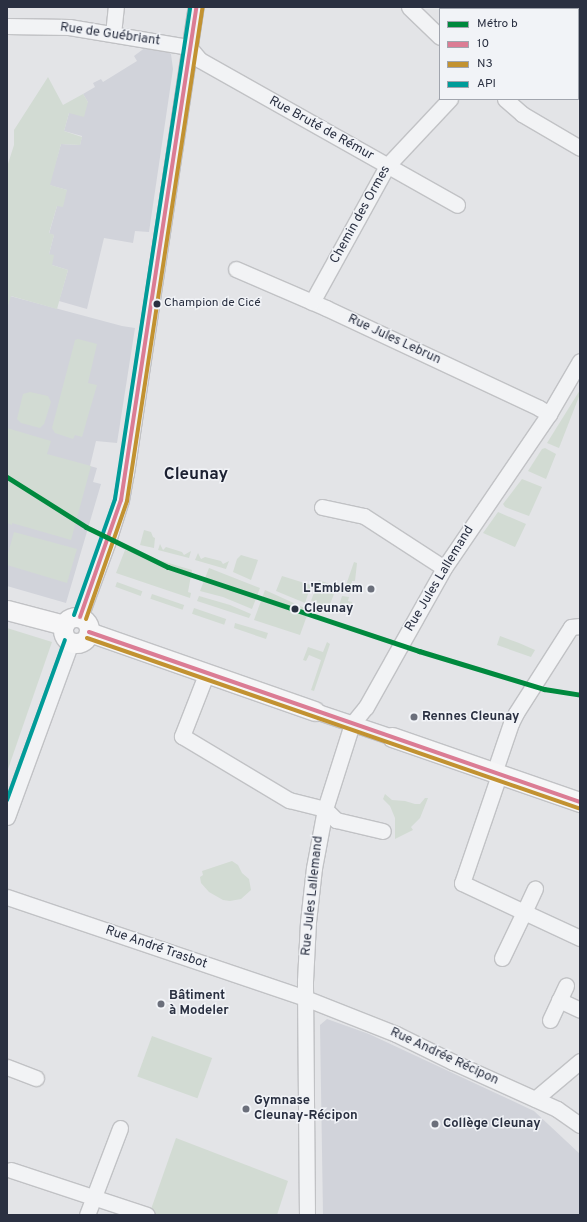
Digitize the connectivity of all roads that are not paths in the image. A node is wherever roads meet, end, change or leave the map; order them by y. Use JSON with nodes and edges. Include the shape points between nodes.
{"nodes":[{"id":1,"x":116,"y":7,"type":"edge"},
{"id":2,"x":196,"y":7,"type":"edge"},
{"id":3,"x":408,"y":7,"type":"edge"},
{"id":4,"x":7,"y":26,"type":"edge"},
{"id":5,"x":113,"y":34,"type":"junction"},
{"id":6,"x":439,"y":36,"type":"edge"},
{"id":7,"x":189,"y":47,"type":"junction"},
{"id":8,"x":449,"y":100,"type":"edge"},
{"id":9,"x":506,"y":100,"type":"edge"},
{"id":10,"x":580,"y":148,"type":"edge"},
{"id":11,"x":387,"y":166,"type":"junction"},
{"id":12,"x":457,"y":206,"type":"dead end"},
{"id":13,"x":236,"y":269,"type":"dead end"},
{"id":14,"x":312,"y":302,"type":"junction"},
{"id":15,"x":580,"y":361,"type":"edge"},
{"id":16,"x":549,"y":414,"type":"junction"},
{"id":17,"x":322,"y":507,"type":"dead end"},
{"id":18,"x":444,"y":568,"type":"junction"},
{"id":19,"x":7,"y":610,"type":"edge"},
{"id":20,"x":580,"y":626,"type":"edge"},
{"id":21,"x":76,"y":629,"type":"junction"},
{"id":22,"x":207,"y":672,"type":"junction"},
{"id":23,"x":315,"y":711,"type":"joint"},
{"id":24,"x":352,"y":724,"type":"junction"},
{"id":25,"x":392,"y":737,"type":"joint"},
{"id":26,"x":496,"y":774,"type":"junction"},
{"id":27,"x":580,"y":802,"type":"edge"},
{"id":28,"x":325,"y":809,"type":"junction"},
{"id":29,"x":7,"y":817,"type":"edge"},
{"id":30,"x":383,"y":830,"type":"dead end"},
{"id":31,"x":535,"y":888,"type":"dead end"},
{"id":32,"x":7,"y":897,"type":"edge"},
{"id":33,"x":524,"y":912,"type":"junction"},
{"id":34,"x":580,"y":938,"type":"edge"},
{"id":35,"x":502,"y":958,"type":"dead end"},
{"id":36,"x":566,"y":986,"type":"dead end"},
{"id":37,"x":305,"y":998,"type":"junction"},
{"id":38,"x":560,"y":1000,"type":"junction"},
{"id":39,"x":580,"y":1010,"type":"edge"},
{"id":40,"x":550,"y":1020,"type":"dead end"},
{"id":41,"x":580,"y":1061,"type":"edge"},
{"id":42,"x":7,"y":1067,"type":"edge"},
{"id":43,"x":36,"y":1078,"type":"dead end"},
{"id":44,"x":535,"y":1099,"type":"junction"},
{"id":45,"x":580,"y":1125,"type":"edge"},
{"id":46,"x":120,"y":1128,"type":"dead end"},
{"id":47,"x":12,"y":1170,"type":"dead end"},
{"id":48,"x":94,"y":1197,"type":"junction"},
{"id":49,"x":87,"y":1215,"type":"edge"},
{"id":50,"x":147,"y":1215,"type":"edge"},
{"id":51,"x":307,"y":1215,"type":"edge"}],
"edges":[{"from":1,"to":5,"type":"street"},
{"from":2,"to":7,"type":"street"},
{"from":3,"to":6,"type":"street"},
{"from":4,"to":5,"type":"street","name":"Rue de Guébriant","via":[[69,27]]},
{"from":5,"to":7,"type":"street","name":"Rue de Guébriant"},
{"from":7,"to":11,"type":"street","name":"Rue Bruté de Rémur","via":[[200,60]]},
{"from":7,"to":21,"type":"street","via":[[121,500]]},
{"from":8,"to":11,"type":"street","name":"Chemin des Ormes"},
{"from":9,"to":10,"type":"street","via":[[522,114]]},
{"from":11,"to":12,"type":"street","name":"Rue Bruté de Rémur"},
{"from":11,"to":14,"type":"street","name":"Chemin des Ormes"},
{"from":13,"to":14,"type":"street","name":"Rue Jules Lebrun"},
{"from":14,"to":16,"type":"street","name":"Rue Jules Lebrun"},
{"from":15,"to":16,"type":"street","name":"Rue Jules Lallemand"},
{"from":16,"to":18,"type":"street","name":"Rue Jules Lallemand"},
{"from":17,"to":18,"type":"street","via":[[364,516]]},
{"from":18,"to":24,"type":"street","name":"Rue Jules Lallemand","via":[[366,707]]},
{"from":19,"to":21,"type":"main road"},
{"from":20,"to":26,"type":"street","via":[[571,627],[511,723]]},
{"from":21,"to":22,"type":"main road"},
{"from":21,"to":29,"type":"street"},
{"from":22,"to":23,"type":"main road"},
{"from":22,"to":28,"type":"street","via":[[182,736],[289,800]]},
{"from":23,"to":24,"type":"street"},
{"from":24,"to":25,"type":"street"},
{"from":24,"to":28,"type":"street","name":"Rue Jules Lallemand"},
{"from":25,"to":26,"type":"main road"},
{"from":26,"to":27,"type":"main road"},
{"from":26,"to":33,"type":"street","via":[[462,883]]},
{"from":28,"to":30,"type":"street","via":[[336,820]]},
{"from":28,"to":37,"type":"street","name":"Rue Jules Lallemand","via":[[314,868],[308,922]]},
{"from":31,"to":33,"type":"street"},
{"from":32,"to":37,"type":"street","name":"Rue André Trasbot"},
{"from":33,"to":34,"type":"street"},
{"from":33,"to":35,"type":"street"},
{"from":36,"to":38,"type":"street"},
{"from":37,"to":44,"type":"street","name":"Rue Andrée Récipon","via":[[396,1034]]},
{"from":37,"to":51,"type":"street","name":"Rue Jules Lallemand"},
{"from":38,"to":39,"type":"street"},
{"from":38,"to":40,"type":"street"},
{"from":41,"to":44,"type":"street"},
{"from":42,"to":43,"type":"street"},
{"from":44,"to":45,"type":"street","name":"Rue Andrée Récipon","via":[[557,1109]]},
{"from":46,"to":48,"type":"street"},
{"from":47,"to":48,"type":"street"},
{"from":48,"to":49,"type":"street"},
{"from":48,"to":50,"type":"street"}]}
